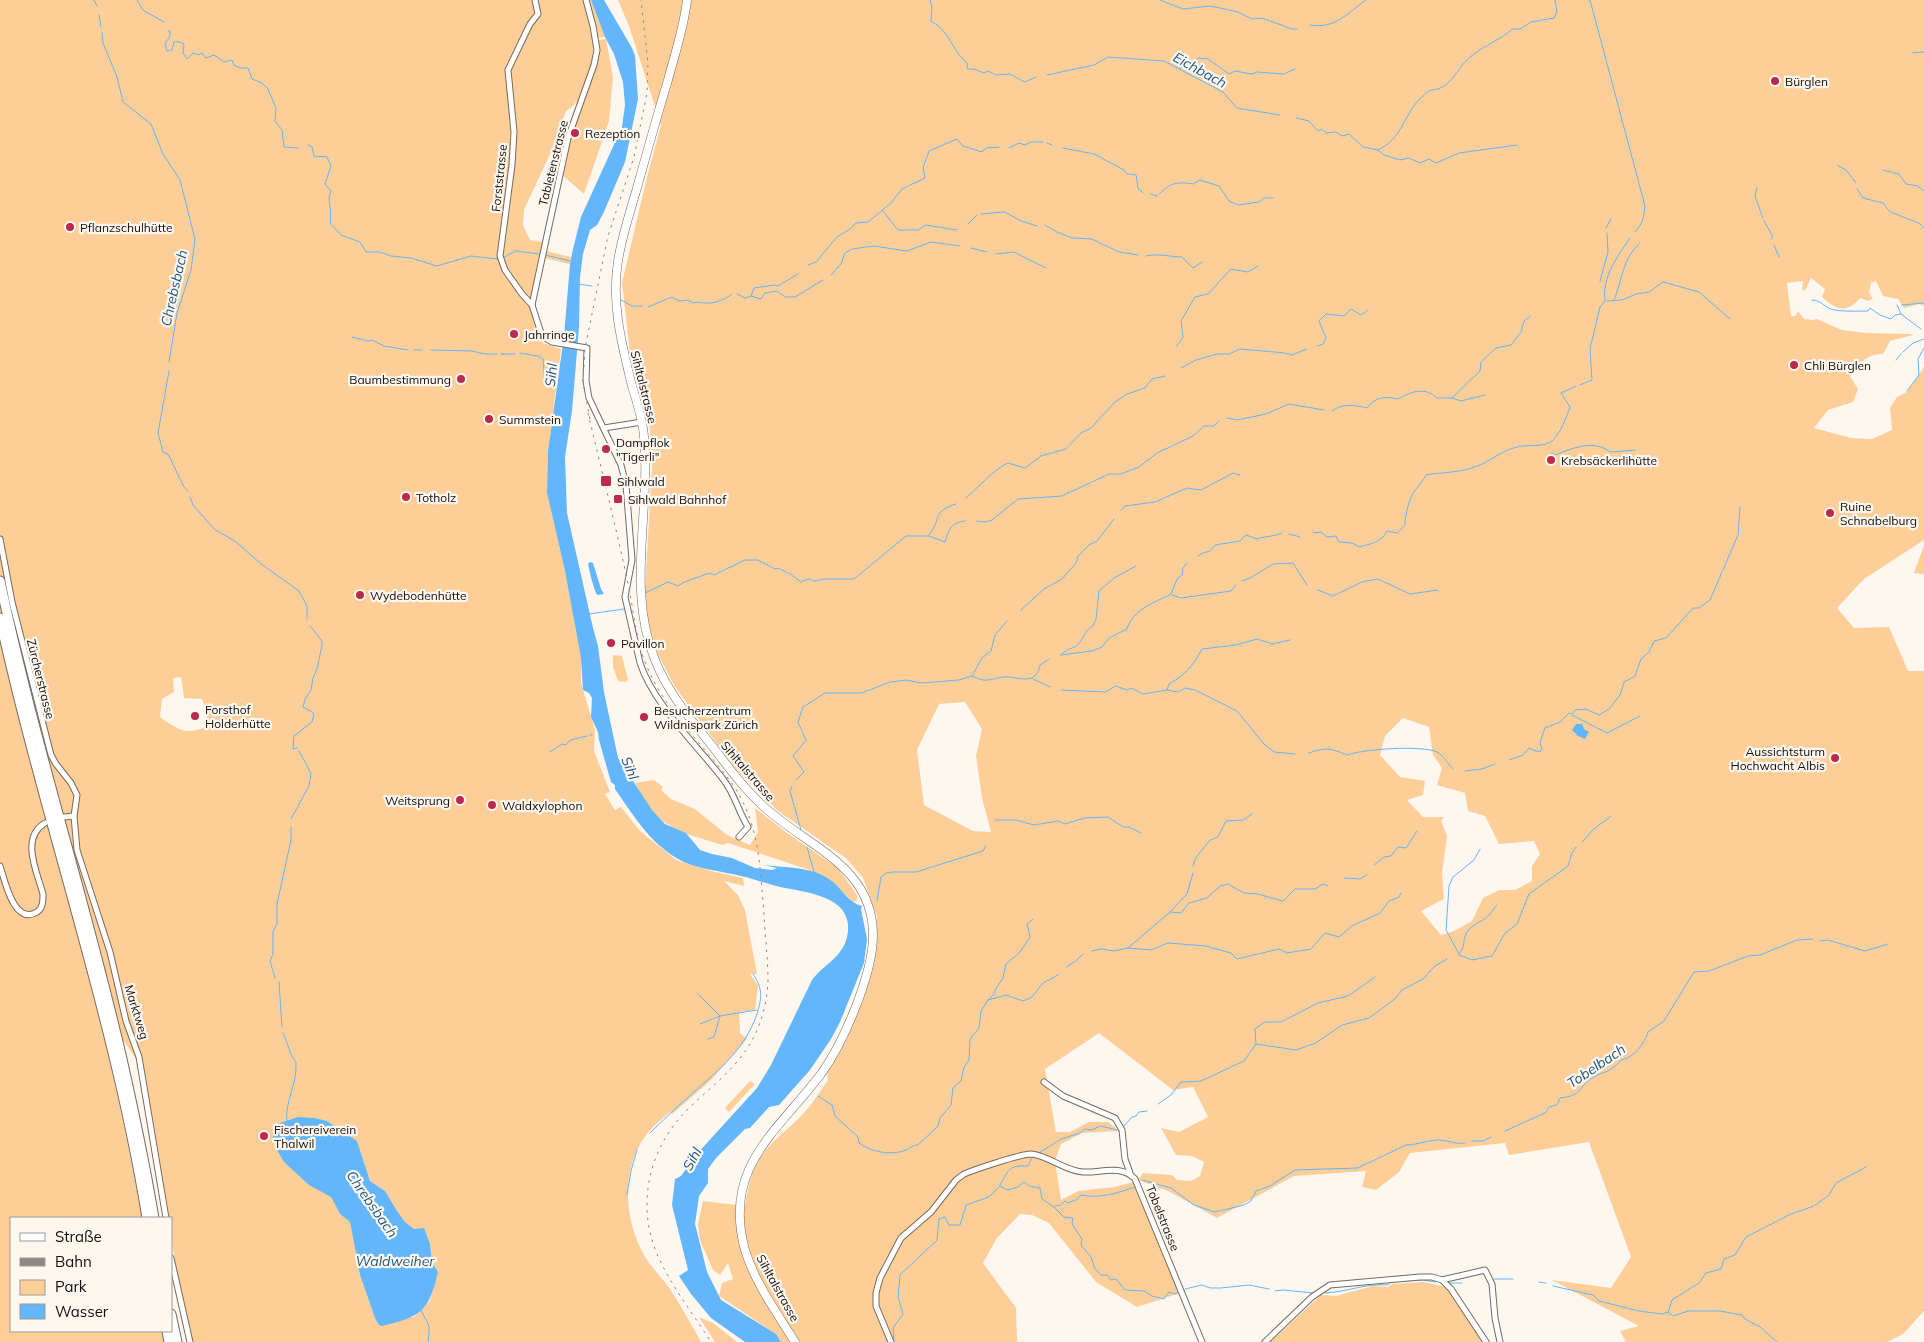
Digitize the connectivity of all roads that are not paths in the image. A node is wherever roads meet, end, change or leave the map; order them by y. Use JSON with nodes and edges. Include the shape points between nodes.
{"nodes":[{"id":1,"x":535,"y":0,"type":"edge"},
{"id":2,"x":586,"y":0,"type":"edge"},
{"id":3,"x":686,"y":0,"type":"edge"},
{"id":4,"x":532,"y":304,"type":"junction"},
{"id":5,"x":642,"y":422,"type":"junction"},
{"id":6,"x":604,"y":428,"type":"junction"},
{"id":7,"x":0,"y":539,"type":"edge"},
{"id":8,"x":0,"y":581,"type":"edge"},
{"id":9,"x":0,"y":618,"type":"edge"},
{"id":10,"x":64,"y":816,"type":"dead end"},
{"id":11,"x":74,"y":816,"type":"junction"},
{"id":12,"x":45,"y":823,"type":"dead end"},
{"id":13,"x":739,"y":837,"type":"dead end"},
{"id":14,"x":0,"y":866,"type":"edge"},
{"id":15,"x":1044,"y":1082,"type":"dead end"},
{"id":16,"x":1125,"y":1160,"type":"junction"},
{"id":17,"x":1115,"y":1170,"type":"junction"},
{"id":18,"x":1130,"y":1174,"type":"junction"},
{"id":19,"x":147,"y":1217,"type":"edge"},
{"id":20,"x":154,"y":1217,"type":"edge"},
{"id":21,"x":166,"y":1217,"type":"edge"},
{"id":22,"x":172,"y":1262,"type":"edge"},
{"id":23,"x":1442,"y":1280,"type":"junction"},
{"id":24,"x":172,"y":1319,"type":"edge"},
{"id":25,"x":177,"y":1342,"type":"edge"},
{"id":26,"x":190,"y":1342,"type":"edge"},
{"id":27,"x":795,"y":1342,"type":"edge"},
{"id":28,"x":891,"y":1342,"type":"edge"},
{"id":29,"x":1202,"y":1342,"type":"edge"},
{"id":30,"x":1265,"y":1342,"type":"edge"},
{"id":31,"x":1486,"y":1342,"type":"edge"},
{"id":32,"x":1500,"y":1342,"type":"edge"}],
"edges":[{"from":1,"to":4,"type":"street","name":"Forststrasse","via":[[538,14],[508,70],[514,132],[500,256],[505,270]]},
{"from":2,"to":4,"type":"street","name":"Tabletenstrasse","via":[[597,50],[568,138]]},
{"from":3,"to":5,"type":"main road","name":"Sihltalstrasse","via":[[679,40],[622,240],[617,269],[618,325]]},
{"from":4,"to":6,"type":"street","name":"Forststrasse","via":[[542,336],[558,344],[588,348],[586,381],[589,398]]},
{"from":5,"to":6,"type":"street"},
{"from":5,"to":27,"type":"main road","name":"Sihltalstrasse","via":[[645,460],[642,607],[649,644],[659,672],[685,712],[754,798],[786,826],[835,859],[852,876],[866,900],[872,923],[870,962],[840,1042],[818,1077],[762,1144],[743,1190],[741,1225],[748,1258]]},
{"from":6,"to":13,"type":"street","via":[[621,465],[626,485],[632,563],[625,594],[643,674],[655,695],[731,790],[748,827]]},
{"from":7,"to":11,"type":"street","name":"Zürcherstrasse","via":[[12,602],[51,755],[72,782],[77,795]]},
{"from":8,"to":20,"type":"highway","via":[[30,711],[120,1048]]},
{"from":9,"to":19,"type":"highway","via":[[109,1036]]},
{"from":10,"to":11,"type":"street"},
{"from":11,"to":21,"type":"street","name":"Marktweg","via":[[77,850],[141,1063]]},
{"from":12,"to":14,"type":"street","via":[[38,827],[31,843],[43,894],[41,909],[29,915],[17,910]]},
{"from":15,"to":16,"type":"street","name":"Tobelstrasse","via":[[1063,1096],[1115,1118],[1122,1130]]},
{"from":16,"to":17,"type":"street"},
{"from":16,"to":18,"type":"street","name":"Tobelstrasse"},
{"from":17,"to":18,"type":"street"},
{"from":17,"to":28,"type":"street","via":[[1082,1172],[1031,1154],[973,1171],[956,1180],[931,1212],[901,1238],[880,1278],[876,1306]]},
{"from":18,"to":29,"type":"street","name":"Tobelstrasse","via":[[1138,1184]]},
{"from":22,"to":26,"type":"street"},
{"from":23,"to":30,"type":"street","via":[[1420,1277],[1330,1285],[1312,1297]]},
{"from":23,"to":31,"type":"street"},
{"from":23,"to":32,"type":"street","via":[[1485,1270],[1492,1284]]},
{"from":24,"to":25,"type":"highway"}]}
